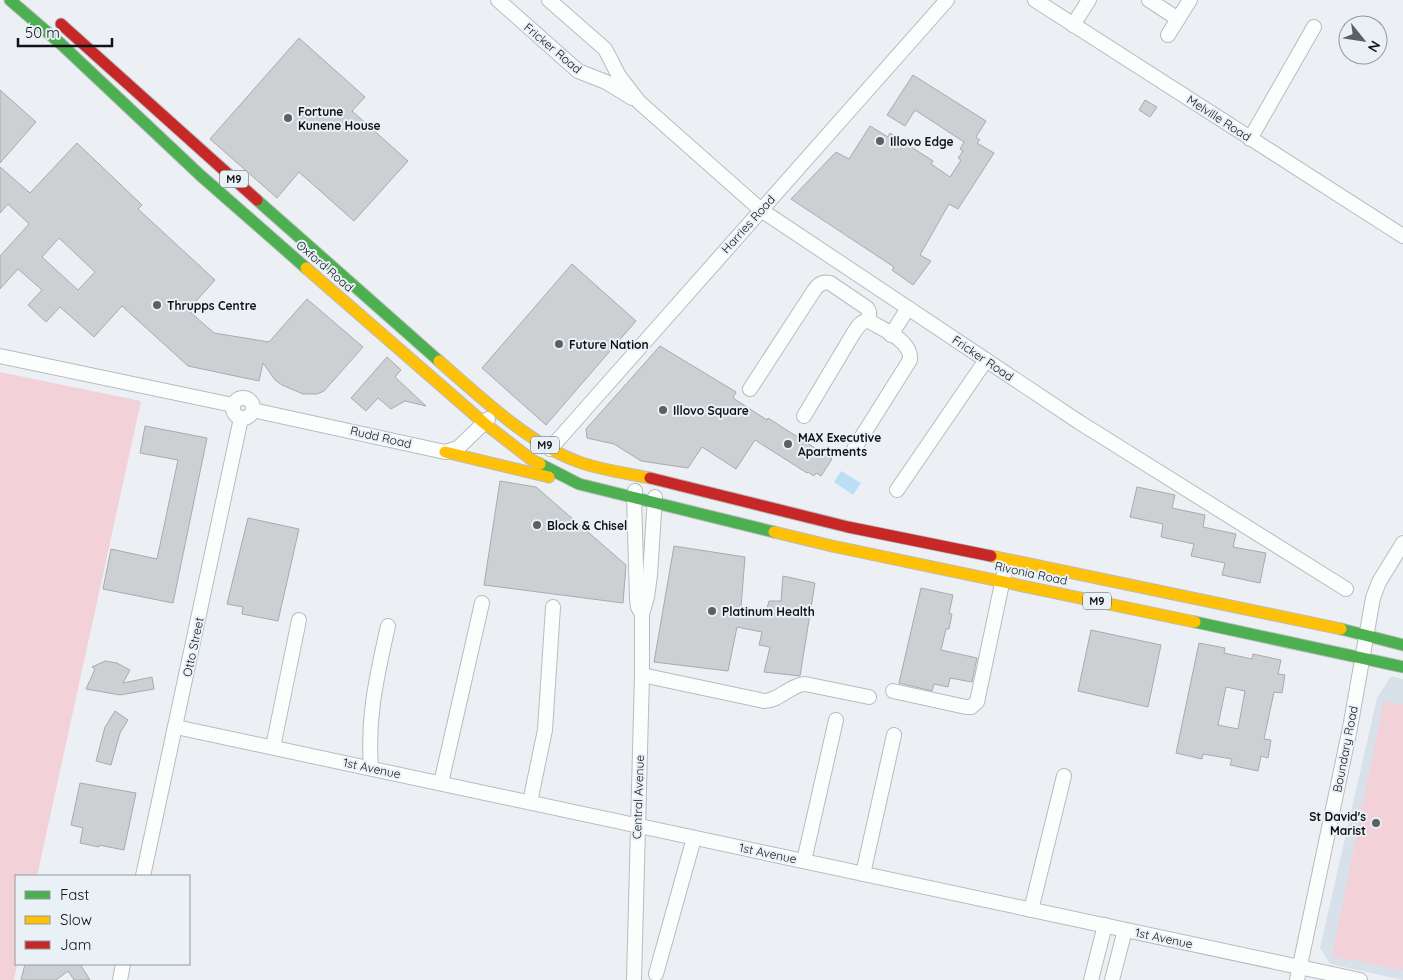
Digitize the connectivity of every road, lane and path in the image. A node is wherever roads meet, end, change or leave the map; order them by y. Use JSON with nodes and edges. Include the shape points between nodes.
{"nodes":[{"id":1,"x":10,"y":0,"type":"edge"},
{"id":2,"x":498,"y":0,"type":"edge"},
{"id":3,"x":549,"y":0,"type":"edge"},
{"id":4,"x":946,"y":0,"type":"edge"},
{"id":5,"x":1036,"y":0,"type":"edge"},
{"id":6,"x":1089,"y":0,"type":"edge"},
{"id":7,"x":1149,"y":0,"type":"edge"},
{"id":8,"x":1190,"y":0,"type":"edge"},
{"id":9,"x":55,"y":19,"type":"dead end"},
{"id":10,"x":1178,"y":19,"type":"junction"},
{"id":11,"x":1074,"y":25,"type":"junction"},
{"id":12,"x":1314,"y":27,"type":"dead end"},
{"id":13,"x":1168,"y":35,"type":"dead end"},
{"id":14,"x":639,"y":102,"type":"junction"},
{"id":15,"x":1250,"y":139,"type":"junction"},
{"id":16,"x":761,"y":210,"type":"junction"},
{"id":17,"x":1403,"y":236,"type":"edge"},
{"id":18,"x":908,"y":308,"type":"junction"},
{"id":19,"x":869,"y":322,"type":"junction"},
{"id":20,"x":891,"y":335,"type":"junction"},
{"id":21,"x":0,"y":356,"type":"edge"},
{"id":22,"x":986,"y":360,"type":"junction"},
{"id":23,"x":750,"y":389,"type":"dead end"},
{"id":24,"x":233,"y":405,"type":"junction"},
{"id":25,"x":253,"y":410,"type":"junction"},
{"id":26,"x":495,"y":410,"type":"junction"},
{"id":27,"x":804,"y":416,"type":"dead end"},
{"id":28,"x":241,"y":418,"type":"junction"},
{"id":29,"x":484,"y":424,"type":"junction"},
{"id":30,"x":550,"y":449,"type":"junction"},
{"id":31,"x":854,"y":449,"type":"dead end"},
{"id":32,"x":445,"y":452,"type":"junction"},
{"id":33,"x":638,"y":475,"type":"junction"},
{"id":34,"x":657,"y":479,"type":"junction"},
{"id":35,"x":579,"y":484,"type":"junction"},
{"id":36,"x":897,"y":490,"type":"dead end"},
{"id":37,"x":634,"y":497,"type":"junction"},
{"id":38,"x":654,"y":502,"type":"junction"},
{"id":39,"x":1403,"y":543,"type":"edge"},
{"id":40,"x":1007,"y":560,"type":"junction"},
{"id":41,"x":1002,"y":581,"type":"junction"},
{"id":42,"x":1346,"y":589,"type":"dead end"},
{"id":43,"x":482,"y":603,"type":"dead end"},
{"id":44,"x":553,"y":607,"type":"dead end"},
{"id":45,"x":642,"y":614,"type":"junction"},
{"id":46,"x":299,"y":620,"type":"dead end"},
{"id":47,"x":388,"y":626,"type":"dead end"},
{"id":48,"x":1366,"y":635,"type":"junction"},
{"id":49,"x":1403,"y":645,"type":"edge"},
{"id":50,"x":1362,"y":658,"type":"junction"},
{"id":51,"x":1403,"y":667,"type":"edge"},
{"id":52,"x":642,"y":675,"type":"junction"},
{"id":53,"x":893,"y":691,"type":"dead end"},
{"id":54,"x":868,"y":697,"type":"dead end"},
{"id":55,"x":836,"y":720,"type":"dead end"},
{"id":56,"x":176,"y":726,"type":"junction"},
{"id":57,"x":894,"y":735,"type":"dead end"},
{"id":58,"x":273,"y":747,"type":"junction"},
{"id":59,"x":371,"y":768,"type":"junction"},
{"id":60,"x":1064,"y":776,"type":"dead end"},
{"id":61,"x":441,"y":783,"type":"junction"},
{"id":62,"x":530,"y":802,"type":"junction"},
{"id":63,"x":637,"y":825,"type":"junction"},
{"id":64,"x":694,"y":838,"type":"junction"},
{"id":65,"x":804,"y":861,"type":"junction"},
{"id":66,"x":863,"y":874,"type":"junction"},
{"id":67,"x":143,"y":875,"type":"edge"},
{"id":68,"x":1031,"y":910,"type":"junction"},
{"id":69,"x":1105,"y":926,"type":"junction"},
{"id":70,"x":1124,"y":930,"type":"junction"},
{"id":71,"x":123,"y":965,"type":"edge"},
{"id":72,"x":656,"y":974,"type":"dead end"},
{"id":73,"x":1299,"y":974,"type":"edge"},
{"id":74,"x":120,"y":980,"type":"edge"},
{"id":75,"x":634,"y":980,"type":"edge"},
{"id":76,"x":1091,"y":980,"type":"edge"},
{"id":77,"x":1112,"y":980,"type":"edge"},
{"id":78,"x":1360,"y":980,"type":"edge"}],
"edges":[{"from":1,"to":29,"type":"main road","name":"Oxford Road","number":"M9","via":[[200,175]]},
{"from":2,"to":14,"type":"street","name":"Fricker Road","via":[[578,71],[606,82]]},
{"from":3,"to":14,"type":"street","name":"Fricker Road","via":[[606,49],[618,76]]},
{"from":4,"to":16,"type":"street","name":"Harries Road"},
{"from":5,"to":11,"type":"street","name":"Melville Road"},
{"from":6,"to":11,"type":"street"},
{"from":7,"to":10,"type":"street"},
{"from":8,"to":10,"type":"street"},
{"from":9,"to":26,"type":"main road","name":"Oxford Road","number":"M9"},
{"from":10,"to":13,"type":"street"},
{"from":11,"to":15,"type":"street","name":"Melville Road"},
{"from":12,"to":15,"type":"street"},
{"from":14,"to":16,"type":"street","name":"Fricker Road"},
{"from":15,"to":17,"type":"street","name":"Melville Road"},
{"from":16,"to":18,"type":"street","name":"Fricker Road"},
{"from":16,"to":30,"type":"street","name":"Harries Road"},
{"from":18,"to":20,"type":"street"},
{"from":18,"to":22,"type":"street","name":"Fricker Road"},
{"from":19,"to":20,"type":"street"},
{"from":19,"to":23,"type":"street","via":[[869,312],[862,303],[830,283],[820,284]]},
{"from":19,"to":27,"type":"street","via":[[858,326]]},
{"from":20,"to":31,"type":"street","via":[[907,346],[910,360]]},
{"from":21,"to":24,"type":"street"},
{"from":22,"to":36,"type":"street"},
{"from":22,"to":42,"type":"street","name":"Fricker Road"},
{"from":24,"to":25,"type":"street","via":[[237,400],[246,398],[252,403]]},
{"from":24,"to":28,"type":"street","via":[[234,413]]},
{"from":25,"to":28,"type":"street"},
{"from":25,"to":32,"type":"street","name":"Rudd Road"},
{"from":26,"to":29,"type":"street"},
{"from":26,"to":30,"type":"main road","name":"Oxford Road","number":"M9"},
{"from":28,"to":56,"type":"street","name":"Otto Street"},
{"from":29,"to":32,"type":"street","via":[[458,448]]},
{"from":29,"to":35,"type":"main road","name":"Oxford Road","number":"M9","via":[[532,460]]},
{"from":30,"to":33,"type":"main road","name":"Oxford Road","number":"M9","via":[[578,462]]},
{"from":32,"to":35,"type":"main road"},
{"from":33,"to":34,"type":"main road","name":"Oxford Road","number":"M9"},
{"from":33,"to":37,"type":"street","name":"Central Avenue"},
{"from":34,"to":38,"type":"street","name":"Central Avenue"},
{"from":34,"to":40,"type":"main road","name":"Rivonia Road","number":"M9","via":[[848,527]]},
{"from":35,"to":37,"type":"main road","name":"Oxford Road","number":"M9"},
{"from":37,"to":38,"type":"main road","name":"Oxford Road","number":"M9"},
{"from":37,"to":45,"type":"street","name":"Central Avenue","via":[[637,598]]},
{"from":38,"to":41,"type":"main road","name":"Rivonia Road","number":"M9","via":[[832,546]]},
{"from":38,"to":45,"type":"street","name":"Central Avenue","via":[[650,575]]},
{"from":39,"to":48,"type":"street","name":"Boundary Road","via":[[1378,582]]},
{"from":40,"to":41,"type":"street"},
{"from":40,"to":48,"type":"main road","name":"Rivonia Road","number":"M9"},
{"from":41,"to":50,"type":"main road","name":"Rivonia Road","number":"M9"},
{"from":41,"to":53,"type":"street","via":[[979,697],[974,705],[966,707]]},
{"from":43,"to":61,"type":"street"},
{"from":44,"to":62,"type":"street","via":[[545,730]]},
{"from":45,"to":52,"type":"street","name":"Central Avenue"},
{"from":46,"to":58,"type":"street"},
{"from":47,"to":59,"type":"street","via":[[370,717]]},
{"from":48,"to":49,"type":"main road","name":"Rivonia Road","number":"M9"},
{"from":48,"to":50,"type":"street","name":"Boundary Road"},
{"from":50,"to":51,"type":"main road","name":"Rivonia Road","number":"M9"},
{"from":50,"to":73,"type":"street","name":"Boundary Road"},
{"from":52,"to":54,"type":"street","via":[[764,701],[805,684]]},
{"from":52,"to":63,"type":"street","name":"Central Avenue"},
{"from":55,"to":65,"type":"street"},
{"from":56,"to":58,"type":"street","name":"1st Avenue"},
{"from":56,"to":67,"type":"street","name":"Otto Street"},
{"from":57,"to":66,"type":"street"},
{"from":58,"to":59,"type":"street","name":"1st Avenue"},
{"from":59,"to":61,"type":"street","name":"1st Avenue"},
{"from":60,"to":68,"type":"street"},
{"from":61,"to":62,"type":"street","name":"1st Avenue"},
{"from":62,"to":63,"type":"street","name":"1st Avenue"},
{"from":63,"to":64,"type":"street","name":"1st Avenue"},
{"from":63,"to":75,"type":"street","name":"Central Avenue"},
{"from":64,"to":65,"type":"street","name":"1st Avenue"},
{"from":64,"to":72,"type":"street"},
{"from":65,"to":66,"type":"street","name":"1st Avenue"},
{"from":66,"to":68,"type":"street","name":"1st Avenue"},
{"from":68,"to":69,"type":"street","name":"1st Avenue"},
{"from":69,"to":70,"type":"street","name":"1st Avenue"},
{"from":69,"to":76,"type":"street"},
{"from":70,"to":73,"type":"street","name":"1st Avenue"},
{"from":70,"to":77,"type":"street"},
{"from":71,"to":74,"type":"street"},
{"from":73,"to":78,"type":"street","name":"1st Avenue"}]}
